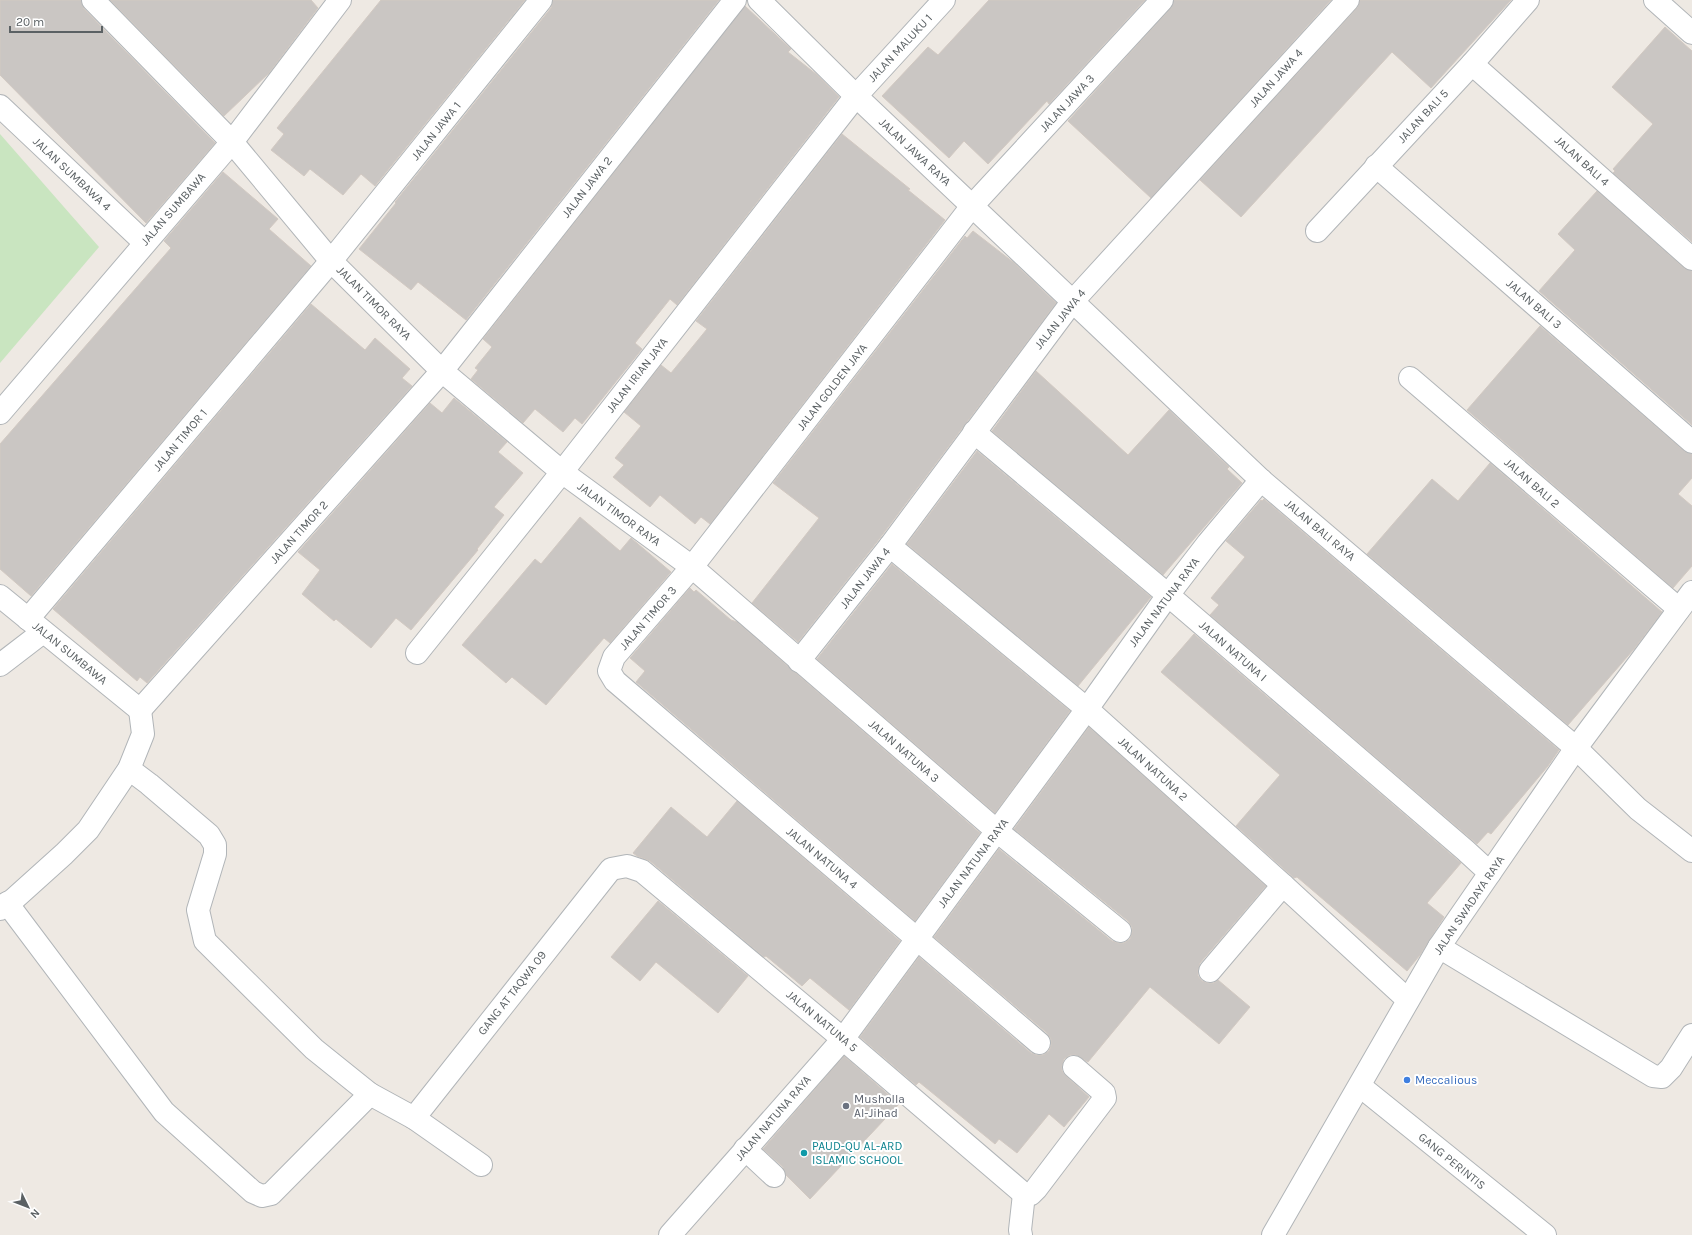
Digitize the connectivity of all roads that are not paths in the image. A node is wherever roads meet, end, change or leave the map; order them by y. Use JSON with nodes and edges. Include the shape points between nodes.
{"nodes":[{"id":1,"x":93,"y":0,"type":"edge"},
{"id":2,"x":541,"y":0,"type":"edge"},
{"id":3,"x":759,"y":0,"type":"edge"},
{"id":4,"x":944,"y":0,"type":"edge"},
{"id":5,"x":1162,"y":0,"type":"edge"},
{"id":6,"x":1348,"y":0,"type":"edge"},
{"id":7,"x":1528,"y":0,"type":"edge"},
{"id":8,"x":1655,"y":0,"type":"edge"},
{"id":9,"x":734,"y":2,"type":"edge"},
{"id":10,"x":331,"y":3,"type":"edge"},
{"id":11,"x":1692,"y":33,"type":"edge"},
{"id":12,"x":1472,"y":64,"type":"junction"},
{"id":13,"x":856,"y":96,"type":"junction"},
{"id":14,"x":0,"y":106,"type":"edge"},
{"id":15,"x":232,"y":142,"type":"junction"},
{"id":16,"x":1376,"y":166,"type":"junction"},
{"id":17,"x":972,"y":206,"type":"junction"},
{"id":18,"x":1317,"y":231,"type":"dead end"},
{"id":19,"x":144,"y":242,"type":"junction"},
{"id":20,"x":1692,"y":259,"type":"edge"},
{"id":21,"x":331,"y":261,"type":"junction"},
{"id":22,"x":1072,"y":302,"type":"junction"},
{"id":23,"x":442,"y":371,"type":"junction"},
{"id":24,"x":1410,"y":378,"type":"dead end"},
{"id":25,"x":0,"y":413,"type":"edge"},
{"id":26,"x":974,"y":432,"type":"junction"},
{"id":27,"x":1692,"y":442,"type":"edge"},
{"id":28,"x":562,"y":472,"type":"junction"},
{"id":29,"x":1261,"y":480,"type":"junction"},
{"id":30,"x":890,"y":546,"type":"junction"},
{"id":31,"x":692,"y":568,"type":"junction"},
{"id":32,"x":1692,"y":592,"type":"edge"},
{"id":33,"x":1168,"y":594,"type":"junction"},
{"id":34,"x":0,"y":596,"type":"edge"},
{"id":35,"x":1679,"y":609,"type":"junction"},
{"id":36,"x":36,"y":626,"type":"junction"},
{"id":37,"x":417,"y":653,"type":"dead end"},
{"id":38,"x":799,"y":661,"type":"junction"},
{"id":39,"x":0,"y":665,"type":"edge"},
{"id":40,"x":609,"y":670,"type":"joint"},
{"id":41,"x":1087,"y":709,"type":"junction"},
{"id":42,"x":140,"y":710,"type":"junction"},
{"id":43,"x":1576,"y":748,"type":"junction"},
{"id":44,"x":129,"y":769,"type":"junction"},
{"id":45,"x":997,"y":831,"type":"junction"},
{"id":46,"x":1692,"y":851,"type":"edge"},
{"id":47,"x":611,"y":869,"type":"joint"},
{"id":48,"x":1490,"y":873,"type":"junction"},
{"id":49,"x":1283,"y":885,"type":"junction"},
{"id":50,"x":4,"y":906,"type":"edge"},
{"id":51,"x":1120,"y":931,"type":"dead end"},
{"id":52,"x":917,"y":938,"type":"junction"},
{"id":53,"x":1439,"y":947,"type":"junction"},
{"id":54,"x":1210,"y":971,"type":"dead end"},
{"id":55,"x":1408,"y":1000,"type":"junction"},
{"id":56,"x":1692,"y":1035,"type":"edge"},
{"id":57,"x":842,"y":1038,"type":"junction"},
{"id":58,"x":1039,"y":1043,"type":"dead end"},
{"id":59,"x":1074,"y":1067,"type":"dead end"},
{"id":60,"x":1360,"y":1086,"type":"junction"},
{"id":61,"x":370,"y":1094,"type":"junction"},
{"id":62,"x":414,"y":1118,"type":"junction"},
{"id":63,"x":746,"y":1149,"type":"junction"},
{"id":64,"x":481,"y":1165,"type":"dead end"},
{"id":65,"x":774,"y":1176,"type":"dead end"},
{"id":66,"x":1024,"y":1194,"type":"junction"},
{"id":67,"x":670,"y":1235,"type":"edge"},
{"id":68,"x":1021,"y":1235,"type":"edge"},
{"id":69,"x":1273,"y":1235,"type":"edge"},
{"id":70,"x":1545,"y":1235,"type":"edge"}],
"edges":[{"from":1,"to":15,"type":"street","name":"JALAN TIMOR RAYA"},
{"from":2,"to":21,"type":"street","name":"JALAN JAWA 1"},
{"from":3,"to":13,"type":"street","name":"JALAN JAWA RAYA"},
{"from":4,"to":13,"type":"street","name":"JALAN MALUKU 1"},
{"from":5,"to":17,"type":"street","name":"JALAN JAWA 3"},
{"from":6,"to":22,"type":"street","name":"JALAN JAWA 4"},
{"from":7,"to":12,"type":"street","name":"JALAN BALI 5"},
{"from":8,"to":11,"type":"street"},
{"from":9,"to":23,"type":"street","name":"JALAN JAWA 2"},
{"from":10,"to":15,"type":"street","name":"JALAN SUMBAWA"},
{"from":12,"to":16,"type":"street","name":"JALAN BALI 5"},
{"from":12,"to":20,"type":"street","name":"JALAN BALI 4"},
{"from":13,"to":17,"type":"street","name":"JALAN JAWA RAYA"},
{"from":13,"to":28,"type":"street","name":"JALAN IRIAN JAYA"},
{"from":14,"to":19,"type":"street","name":"JALAN SUMBAWA 4"},
{"from":15,"to":19,"type":"street","name":"JALAN SUMBAWA"},
{"from":15,"to":21,"type":"street","name":"JALAN TIMOR RAYA"},
{"from":16,"to":18,"type":"street","name":"JALAN BALI 5"},
{"from":16,"to":27,"type":"street","name":"JALAN BALI 3"},
{"from":17,"to":22,"type":"street","name":"JALAN JAWA RAYA"},
{"from":17,"to":31,"type":"street","name":"JALAN GOLDEN JAYA"},
{"from":19,"to":25,"type":"street","name":"JALAN SUMBAWA"},
{"from":21,"to":23,"type":"street","name":"JALAN TIMOR RAYA"},
{"from":21,"to":36,"type":"street","name":"JALAN TIMOR 1"},
{"from":22,"to":26,"type":"street","name":"JALAN JAWA 4"},
{"from":22,"to":29,"type":"street","name":"JALAN BALI RAYA"},
{"from":23,"to":28,"type":"street","name":"JALAN TIMOR RAYA"},
{"from":23,"to":42,"type":"street","name":"JALAN TIMOR 2"},
{"from":24,"to":35,"type":"street","name":"JALAN BALI 2"},
{"from":26,"to":30,"type":"street","name":"JALAN JAWA 4"},
{"from":26,"to":33,"type":"street","name":"JALAN NATUNA I"},
{"from":28,"to":31,"type":"street","name":"JALAN TIMOR RAYA"},
{"from":28,"to":37,"type":"street","name":"JALAN IRIAN JAYA"},
{"from":29,"to":33,"type":"street","name":"JALAN NATUNA RAYA"},
{"from":29,"to":43,"type":"street","name":"JALAN BALI RAYA"},
{"from":30,"to":38,"type":"street","name":"JALAN JAWA 4"},
{"from":30,"to":41,"type":"street","name":"JALAN NATUNA 2"},
{"from":31,"to":38,"type":"street","name":"JALAN NATUNA 3"},
{"from":31,"to":40,"type":"street","name":"JALAN TIMOR 3","via":[[614,657]]},
{"from":32,"to":35,"type":"street","name":"JALAN SWADAYA RAYA"},
{"from":33,"to":41,"type":"street","name":"JALAN NATUNA RAYA"},
{"from":33,"to":48,"type":"street","name":"JALAN NATUNA I"},
{"from":34,"to":36,"type":"street","name":"JALAN SUMBAWA"},
{"from":35,"to":43,"type":"street","name":"JALAN SWADAYA RAYA"},
{"from":36,"to":39,"type":"street","name":"JALAN TIMOR 1"},
{"from":36,"to":42,"type":"street","name":"JALAN SUMBAWA"},
{"from":38,"to":45,"type":"street","name":"JALAN NATUNA 3"},
{"from":40,"to":52,"type":"street","name":"JALAN NATUNA 4","via":[[615,681]]},
{"from":41,"to":45,"type":"street","name":"JALAN NATUNA RAYA"},
{"from":41,"to":49,"type":"street","name":"JALAN NATUNA 2"},
{"from":42,"to":44,"type":"street","via":[[143,734]]},
{"from":43,"to":46,"type":"street","name":"JALAN BALI RAYA","via":[[1638,809]]},
{"from":43,"to":48,"type":"street","name":"JALAN SWADAYA RAYA"},
{"from":44,"to":50,"type":"street","via":[[88,830]]},
{"from":44,"to":61,"type":"street","via":[[209,835],[215,844],[215,854],[198,910],[205,941],[314,1049]]},
{"from":45,"to":51,"type":"street","name":"JALAN NATUNA 3"},
{"from":45,"to":52,"type":"street","name":"JALAN NATUNA RAYA"},
{"from":47,"to":57,"type":"street","name":"JALAN NATUNA 5","via":[[626,866],[642,872]]},
{"from":47,"to":62,"type":"street","name":"GANG AT TAQWA 09"},
{"from":48,"to":53,"type":"street","name":"JALAN SWADAYA RAYA"},
{"from":49,"to":54,"type":"street"},
{"from":49,"to":55,"type":"street","name":"JALAN NATUNA 2"},
{"from":50,"to":61,"type":"street","via":[[164,1112],[253,1192],[262,1196],[271,1194]]},
{"from":52,"to":57,"type":"street","name":"JALAN NATUNA RAYA"},
{"from":52,"to":58,"type":"street","name":"JALAN NATUNA 4"},
{"from":53,"to":55,"type":"street","name":"JALAN SWADAYA RAYA"},
{"from":53,"to":56,"type":"street","via":[[1653,1076],[1662,1076],[1671,1068]]},
{"from":55,"to":60,"type":"street","name":"JALAN SWADAYA RAYA"},
{"from":57,"to":63,"type":"street","name":"JALAN NATUNA RAYA"},
{"from":57,"to":66,"type":"street","name":"JALAN NATUNA 5"},
{"from":59,"to":66,"type":"street","via":[[1104,1093],[1104,1102],[1036,1189],[1031,1194]]},
{"from":60,"to":69,"type":"street","name":"JALAN SWADAYA RAYA"},
{"from":60,"to":70,"type":"street","name":"GANG PERINTIS"},
{"from":61,"to":62,"type":"street"},
{"from":62,"to":64,"type":"street"},
{"from":63,"to":65,"type":"street"},
{"from":63,"to":67,"type":"street","name":"JALAN NATUNA RAYA"},
{"from":66,"to":68,"type":"street"}]}
